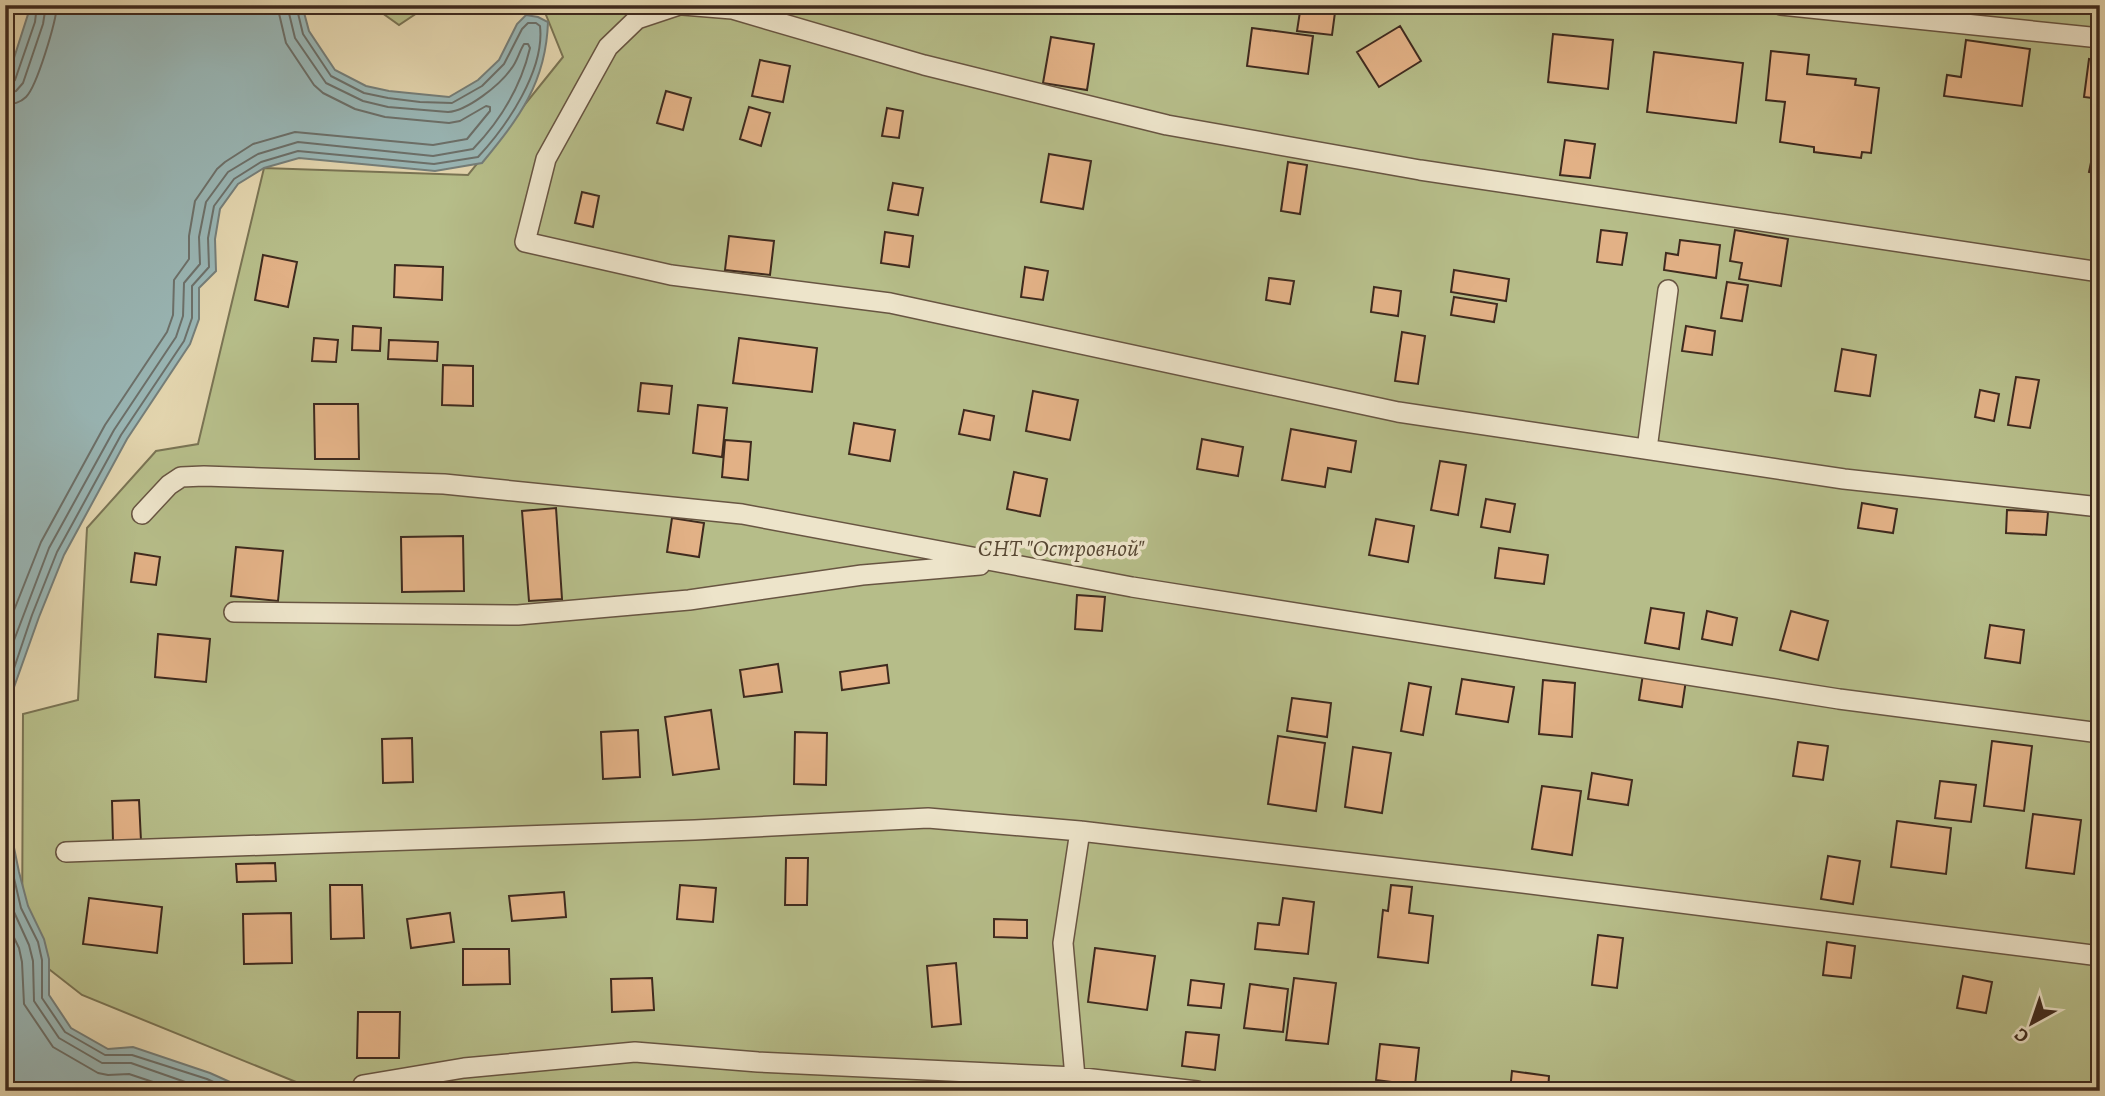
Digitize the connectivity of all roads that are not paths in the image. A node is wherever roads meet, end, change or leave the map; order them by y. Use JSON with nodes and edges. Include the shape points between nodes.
{"nodes":[{"id":1,"x":681,"y":5,"type":"edge"},
{"id":2,"x":1782,"y":5,"type":"edge"},
{"id":3,"x":2100,"y":38,"type":"edge"},
{"id":4,"x":2100,"y":272,"type":"edge"},
{"id":5,"x":1668,"y":290,"type":"dead end"},
{"id":6,"x":1647,"y":449,"type":"junction"},
{"id":7,"x":2100,"y":508,"type":"edge"},
{"id":8,"x":142,"y":514,"type":"dead end"},
{"id":9,"x":1006,"y":563,"type":"junction"},
{"id":10,"x":234,"y":612,"type":"dead end"},
{"id":11,"x":2100,"y":733,"type":"edge"},
{"id":12,"x":1080,"y":831,"type":"junction"},
{"id":13,"x":66,"y":852,"type":"dead end"},
{"id":14,"x":2100,"y":956,"type":"edge"},
{"id":15,"x":1074,"y":1077,"type":"junction"},
{"id":16,"x":363,"y":1085,"type":"dead end"},
{"id":17,"x":1197,"y":1091,"type":"edge"}],
"edges":[{"from":1,"to":4,"type":"lane","via":[[732,9],[924,65],[1167,125],[1420,170]]},
{"from":1,"to":6,"type":"lane","via":[[638,19],[608,47],[546,159],[525,242],[671,275],[890,303],[1398,412]]},
{"from":2,"to":3,"type":"lane"},
{"from":5,"to":6,"type":"lane"},
{"from":6,"to":7,"type":"lane"},
{"from":8,"to":9,"type":"lane","via":[[181,477],[444,484],[742,514]]},
{"from":9,"to":10,"type":"lane","via":[[518,615]]},
{"from":9,"to":11,"type":"lane","via":[[1839,699]]},
{"from":12,"to":13,"type":"lane","via":[[928,818]]},
{"from":12,"to":14,"type":"lane"},
{"from":12,"to":15,"type":"lane","via":[[1063,943]]},
{"from":15,"to":16,"type":"lane","via":[[635,1052],[464,1068]]},
{"from":15,"to":17,"type":"lane"}]}
